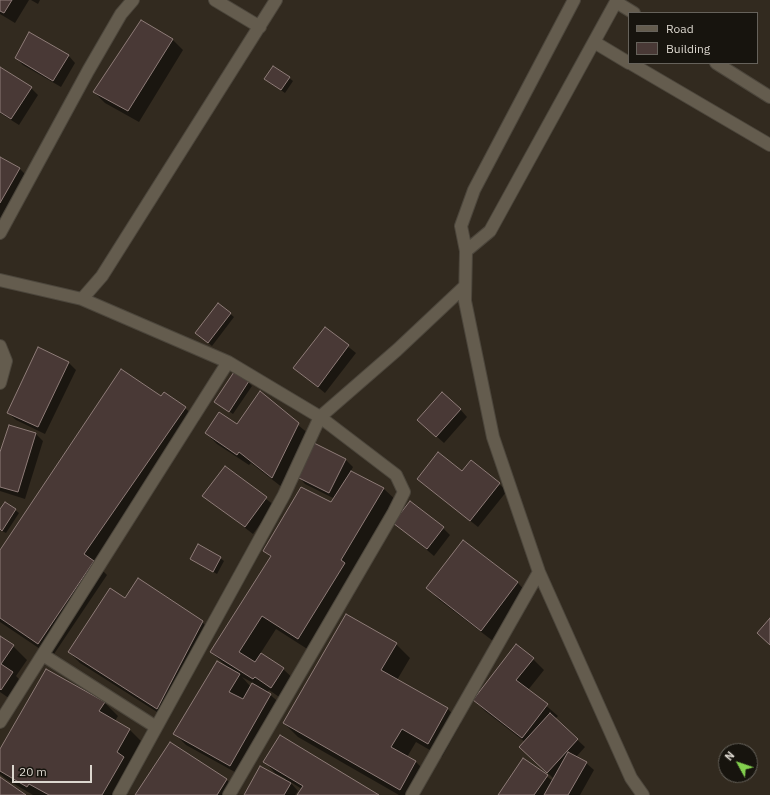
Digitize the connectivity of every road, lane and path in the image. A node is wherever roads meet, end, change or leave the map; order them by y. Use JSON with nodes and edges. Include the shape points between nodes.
{"nodes":[{"id":1,"x":133,"y":0,"type":"edge"},
{"id":2,"x":215,"y":0,"type":"edge"},
{"id":3,"x":276,"y":0,"type":"edge"},
{"id":4,"x":574,"y":0,"type":"edge"},
{"id":5,"x":616,"y":1,"type":"edge"},
{"id":6,"x":632,"y":12,"type":"edge"},
{"id":7,"x":260,"y":27,"type":"junction"},
{"id":8,"x":594,"y":42,"type":"junction"},
{"id":9,"x":628,"y":62,"type":"edge"},
{"id":10,"x":631,"y":64,"type":"edge"},
{"id":11,"x":718,"y":64,"type":"edge"},
{"id":12,"x":770,"y":97,"type":"edge"},
{"id":13,"x":770,"y":145,"type":"edge"},
{"id":14,"x":0,"y":233,"type":"edge"},
{"id":15,"x":466,"y":251,"type":"junction"},
{"id":16,"x":0,"y":280,"type":"edge"},
{"id":17,"x":465,"y":286,"type":"junction"},
{"id":18,"x":82,"y":299,"type":"junction"},
{"id":19,"x":0,"y":346,"type":"edge"},
{"id":20,"x":228,"y":362,"type":"junction"},
{"id":21,"x":0,"y":383,"type":"edge"},
{"id":22,"x":320,"y":417,"type":"junction"},
{"id":23,"x":540,"y":572,"type":"junction"},
{"id":24,"x":43,"y":655,"type":"junction"},
{"id":25,"x":0,"y":722,"type":"edge"},
{"id":26,"x":156,"y":727,"type":"junction"},
{"id":27,"x":119,"y":795,"type":"edge"},
{"id":28,"x":228,"y":795,"type":"edge"},
{"id":29,"x":412,"y":795,"type":"edge"},
{"id":30,"x":643,"y":795,"type":"edge"}],
"edges":[{"from":1,"to":14,"type":"street","via":[[121,14],[88,71]]},
{"from":2,"to":7,"type":"street"},
{"from":3,"to":7,"type":"street"},
{"from":4,"to":15,"type":"street","via":[[474,190],[461,226]]},
{"from":5,"to":6,"type":"street"},
{"from":5,"to":8,"type":"street"},
{"from":7,"to":18,"type":"street","via":[[102,276]]},
{"from":8,"to":9,"type":"street"},
{"from":8,"to":15,"type":"street","via":[[490,231]]},
{"from":10,"to":13,"type":"street"},
{"from":11,"to":12,"type":"street"},
{"from":15,"to":17,"type":"street"},
{"from":16,"to":18,"type":"street"},
{"from":17,"to":22,"type":"street"},
{"from":17,"to":23,"type":"street","via":[[465,301],[493,437]]},
{"from":18,"to":20,"type":"street"},
{"from":19,"to":21,"type":"street","via":[[6,361]]},
{"from":20,"to":22,"type":"street"},
{"from":20,"to":24,"type":"street"},
{"from":22,"to":26,"type":"street","via":[[284,495]]},
{"from":22,"to":28,"type":"street","via":[[396,475],[404,492]]},
{"from":23,"to":29,"type":"street"},
{"from":23,"to":30,"type":"street","via":[[631,778]]},
{"from":24,"to":25,"type":"street"},
{"from":24,"to":26,"type":"street"},
{"from":26,"to":27,"type":"street"}]}
